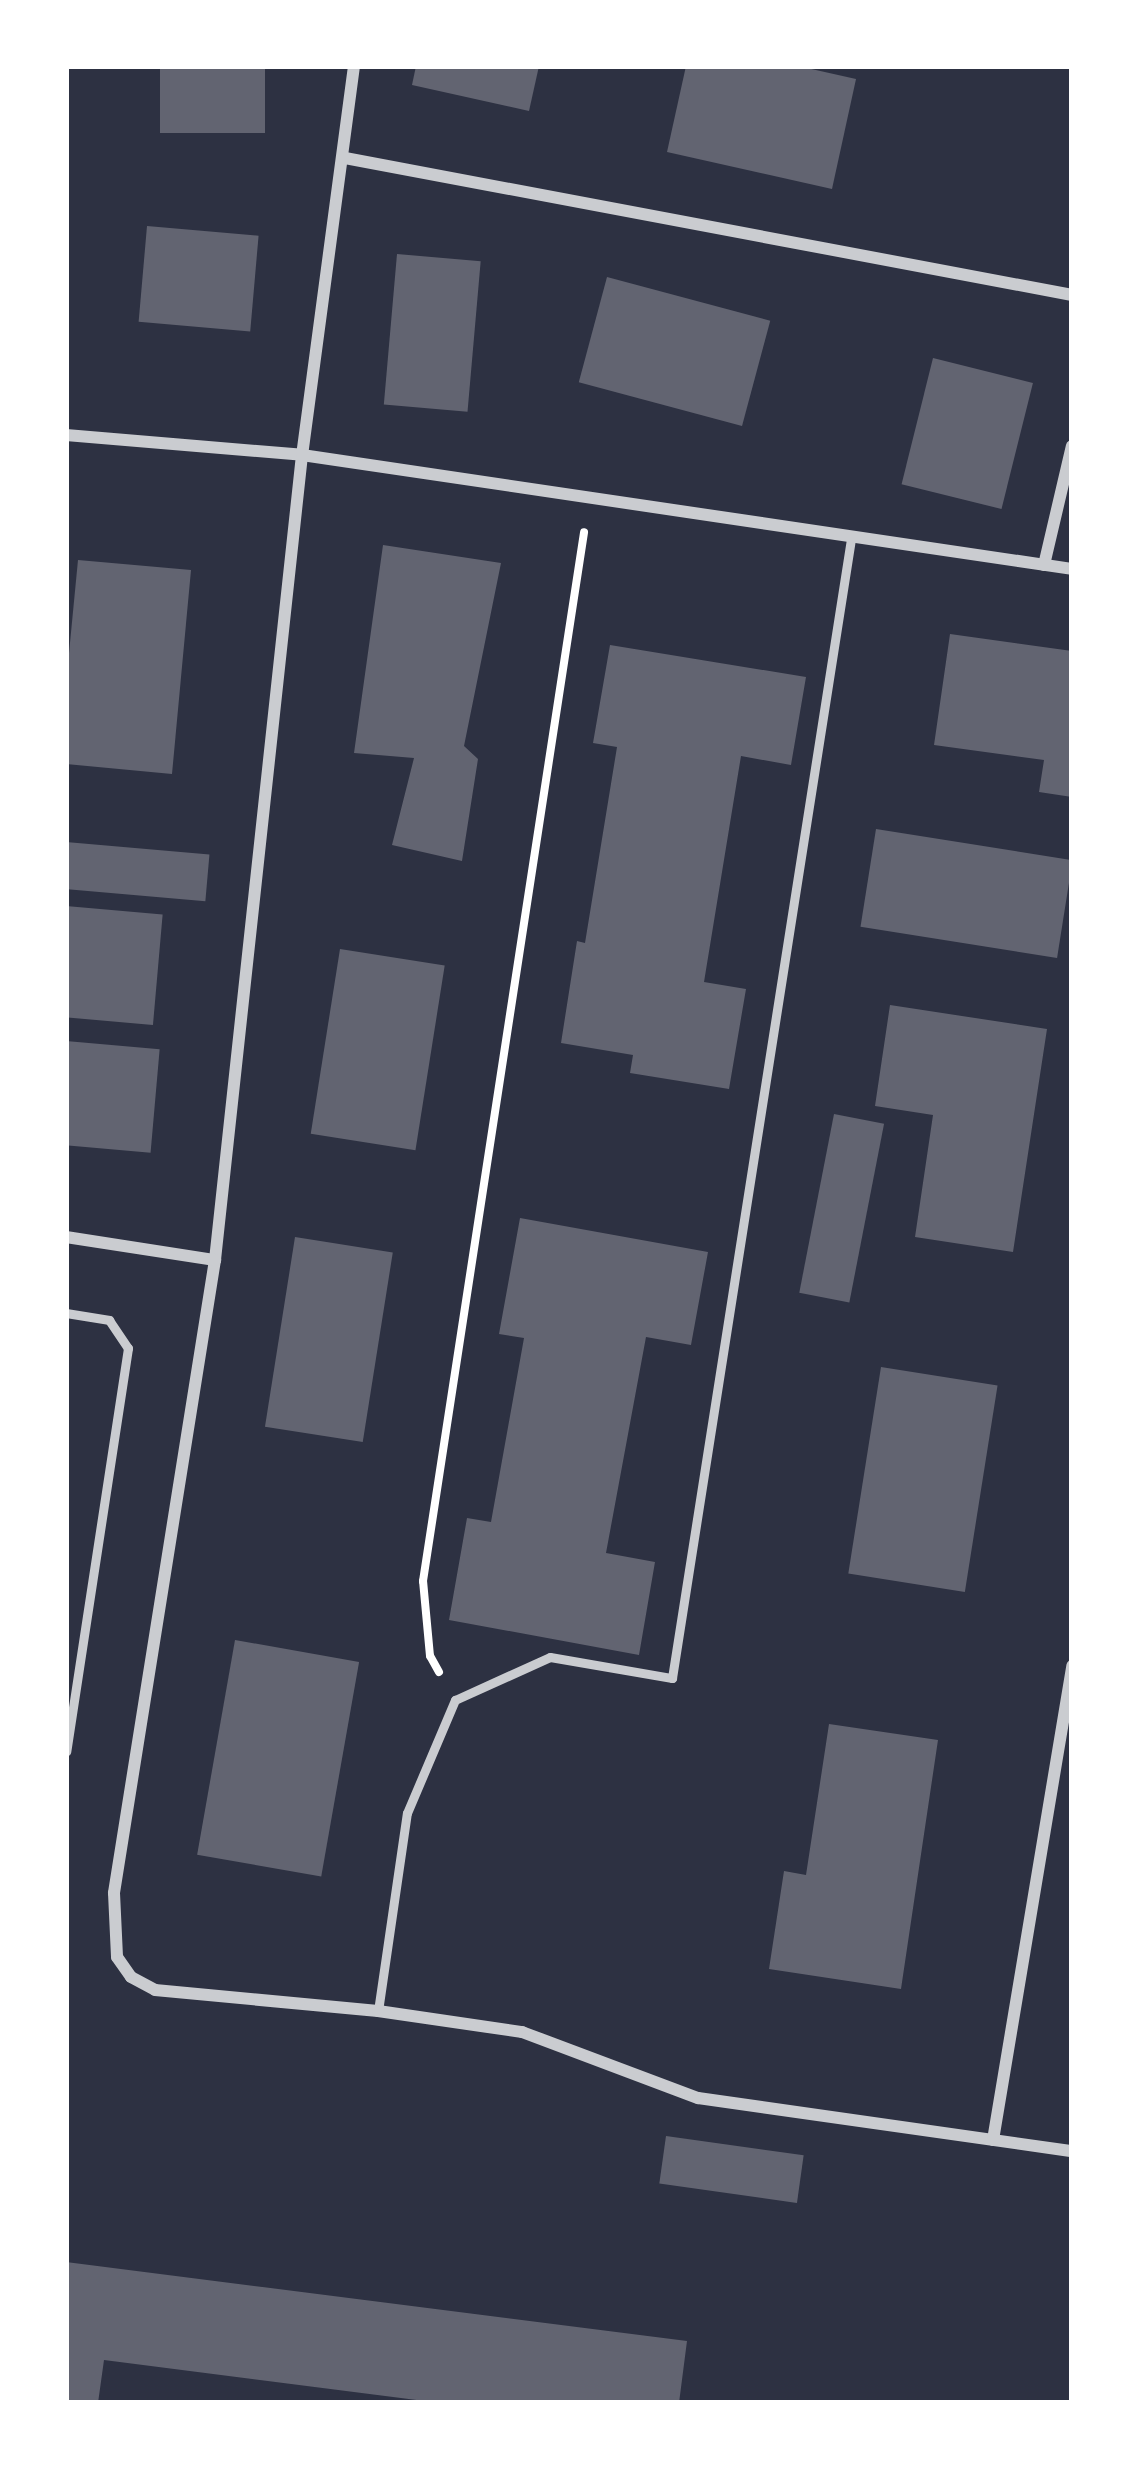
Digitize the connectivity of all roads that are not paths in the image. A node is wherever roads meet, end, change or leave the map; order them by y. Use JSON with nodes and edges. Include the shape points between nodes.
{"nodes":[{"id":1,"x":354,"y":66,"type":"edge"},
{"id":2,"x":345,"y":158,"type":"junction"},
{"id":3,"x":1072,"y":295,"type":"edge"},
{"id":4,"x":66,"y":435,"type":"edge"},
{"id":5,"x":1072,"y":446,"type":"edge"},
{"id":6,"x":302,"y":455,"type":"junction"},
{"id":7,"x":851,"y":539,"type":"junction"},
{"id":8,"x":1044,"y":565,"type":"junction"},
{"id":9,"x":1072,"y":569,"type":"edge"},
{"id":10,"x":66,"y":1237,"type":"edge"},
{"id":11,"x":214,"y":1260,"type":"junction"},
{"id":12,"x":66,"y":1313,"type":"edge"},
{"id":13,"x":1072,"y":1666,"type":"edge"},
{"id":14,"x":66,"y":1751,"type":"edge"},
{"id":15,"x":378,"y":2011,"type":"junction"},
{"id":16,"x":993,"y":2140,"type":"junction"},
{"id":17,"x":1072,"y":2151,"type":"edge"}],
"edges":[{"from":1,"to":2,"type":"street"},
{"from":2,"to":3,"type":"street"},
{"from":2,"to":6,"type":"street"},
{"from":4,"to":6,"type":"street"},
{"from":5,"to":8,"type":"street"},
{"from":6,"to":7,"type":"street"},
{"from":6,"to":11,"type":"street"},
{"from":7,"to":8,"type":"street"},
{"from":7,"to":15,"type":"lane","via":[[672,1678],[550,1657],[454,1700],[407,1813]]},
{"from":8,"to":9,"type":"street"},
{"from":10,"to":11,"type":"street"},
{"from":11,"to":15,"type":"street","via":[[114,1892],[117,1957],[155,1990]]},
{"from":12,"to":14,"type":"lane","via":[[110,1320],[128,1348]]},
{"from":13,"to":16,"type":"street"},
{"from":15,"to":16,"type":"street","via":[[522,2032],[698,2098]]},
{"from":16,"to":17,"type":"street"}]}
